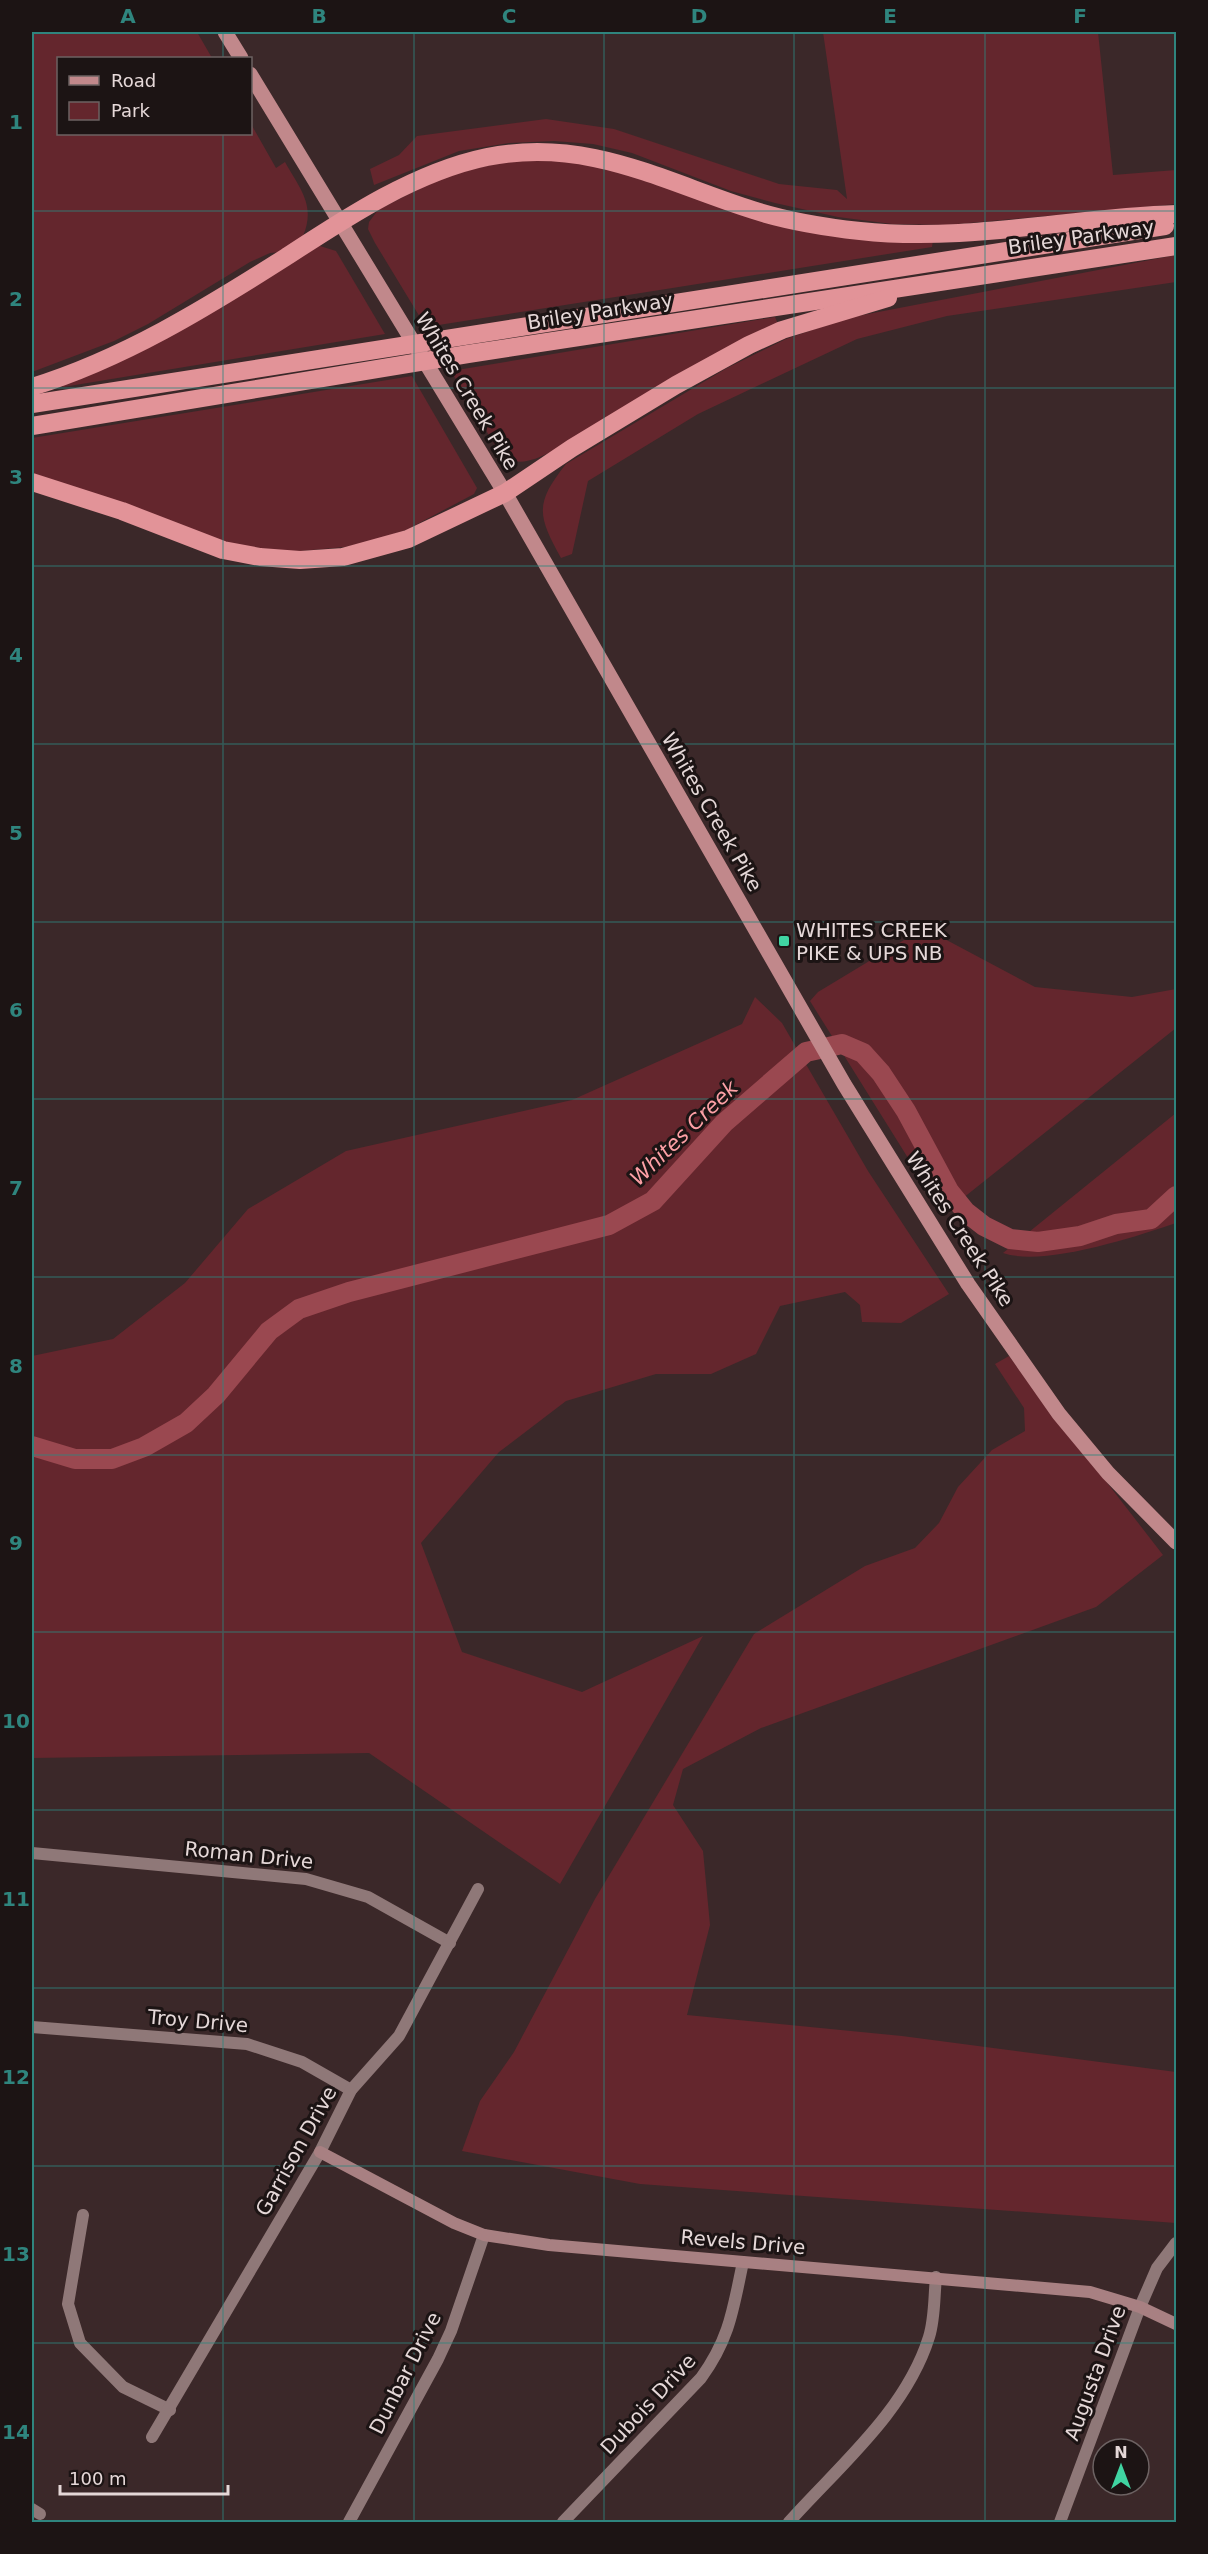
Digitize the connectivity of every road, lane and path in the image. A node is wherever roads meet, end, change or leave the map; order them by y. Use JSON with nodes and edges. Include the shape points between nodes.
{"nodes":[{"id":1,"x":225,"y":32,"type":"edge"},
{"id":2,"x":241,"y":57,"type":"edge"},
{"id":3,"x":252,"y":77,"type":"edge"},
{"id":4,"x":1176,"y":214,"type":"edge"},
{"id":5,"x":339,"y":222,"type":"junction"},
{"id":6,"x":1176,"y":224,"type":"edge"},
{"id":7,"x":1176,"y":246,"type":"edge"},
{"id":8,"x":954,"y":278,"type":"junction"},
{"id":9,"x":32,"y":387,"type":"edge"},
{"id":10,"x":32,"y":404,"type":"edge"},
{"id":11,"x":32,"y":426,"type":"edge"},
{"id":12,"x":32,"y":482,"type":"edge"},
{"id":13,"x":505,"y":493,"type":"junction"},
{"id":14,"x":1176,"y":1542,"type":"edge"},
{"id":15,"x":32,"y":1854,"type":"edge"},
{"id":16,"x":478,"y":1889,"type":"dead end"},
{"id":17,"x":450,"y":1943,"type":"junction"},
{"id":18,"x":32,"y":2027,"type":"edge"},
{"id":19,"x":351,"y":2090,"type":"junction"},
{"id":20,"x":320,"y":2152,"type":"junction"},
{"id":21,"x":83,"y":2215,"type":"dead end"},
{"id":22,"x":484,"y":2235,"type":"junction"},
{"id":23,"x":1176,"y":2243,"type":"edge"},
{"id":24,"x":743,"y":2262,"type":"junction"},
{"id":25,"x":936,"y":2277,"type":"junction"},
{"id":26,"x":1140,"y":2307,"type":"junction"},
{"id":27,"x":1176,"y":2324,"type":"edge"},
{"id":28,"x":170,"y":2410,"type":"junction"},
{"id":29,"x":152,"y":2437,"type":"dead end"},
{"id":30,"x":794,"y":2521,"type":"edge"},
{"id":31,"x":349,"y":2523,"type":"edge"},
{"id":32,"x":563,"y":2523,"type":"edge"},
{"id":33,"x":1060,"y":2523,"type":"edge"}],
"edges":[{"from":1,"to":2,"type":"main road"},
{"from":3,"to":5,"type":"main road","name":"Whites Creek Pike"},
{"from":4,"to":5,"type":"highway","via":[[964,234],[864,232],[755,211],[618,162],[550,152],[487,158],[454,166]]},
{"from":5,"to":9,"type":"highway","via":[[121,353]]},
{"from":5,"to":13,"type":"main road","name":"Whites Creek Pike"},
{"from":6,"to":10,"type":"highway","name":"Briley Parkway"},
{"from":7,"to":8,"type":"highway","name":"Briley Parkway"},
{"from":8,"to":11,"type":"highway","name":"Briley Parkway"},
{"from":8,"to":13,"type":"highway","via":[[782,330],[748,345],[581,442]]},
{"from":12,"to":13,"type":"highway","via":[[223,550],[300,560],[376,550]]},
{"from":13,"to":14,"type":"main road","name":"Whites Creek Pike","via":[[798,1006],[968,1284],[1059,1414],[1108,1473]]},
{"from":15,"to":17,"type":"street","name":"Roman Drive","via":[[306,1879],[368,1897]]},
{"from":16,"to":17,"type":"street","name":"Garrison Drive"},
{"from":17,"to":19,"type":"street","name":"Garrison Drive","via":[[399,2036]]},
{"from":18,"to":19,"type":"street","name":"Troy Drive","via":[[247,2044],[302,2062]]},
{"from":19,"to":20,"type":"street","name":"Garrison Drive"},
{"from":20,"to":22,"type":"street","name":"Revels Drive"},
{"from":20,"to":28,"type":"street","name":"Garrison Drive"},
{"from":21,"to":28,"type":"street","via":[[68,2304],[80,2343],[123,2387]]},
{"from":22,"to":24,"type":"street","name":"Revels Drive"},
{"from":22,"to":31,"type":"street","name":"Dunbar Drive","via":[[442,2350]]},
{"from":23,"to":26,"type":"street","name":"Augusta Drive","via":[[1157,2268]]},
{"from":24,"to":25,"type":"street","name":"Revels Drive"},
{"from":24,"to":32,"type":"street","name":"Dubois Drive","via":[[728,2332],[713,2361]]},
{"from":25,"to":26,"type":"street","name":"Revels Drive","via":[[1090,2292]]},
{"from":25,"to":30,"type":"street","via":[[930,2334],[904,2389],[878,2425]]},
{"from":26,"to":27,"type":"street","name":"Revels Drive"},
{"from":26,"to":33,"type":"street","name":"Augusta Drive"},
{"from":28,"to":29,"type":"street","name":"Garrison Drive"}]}
